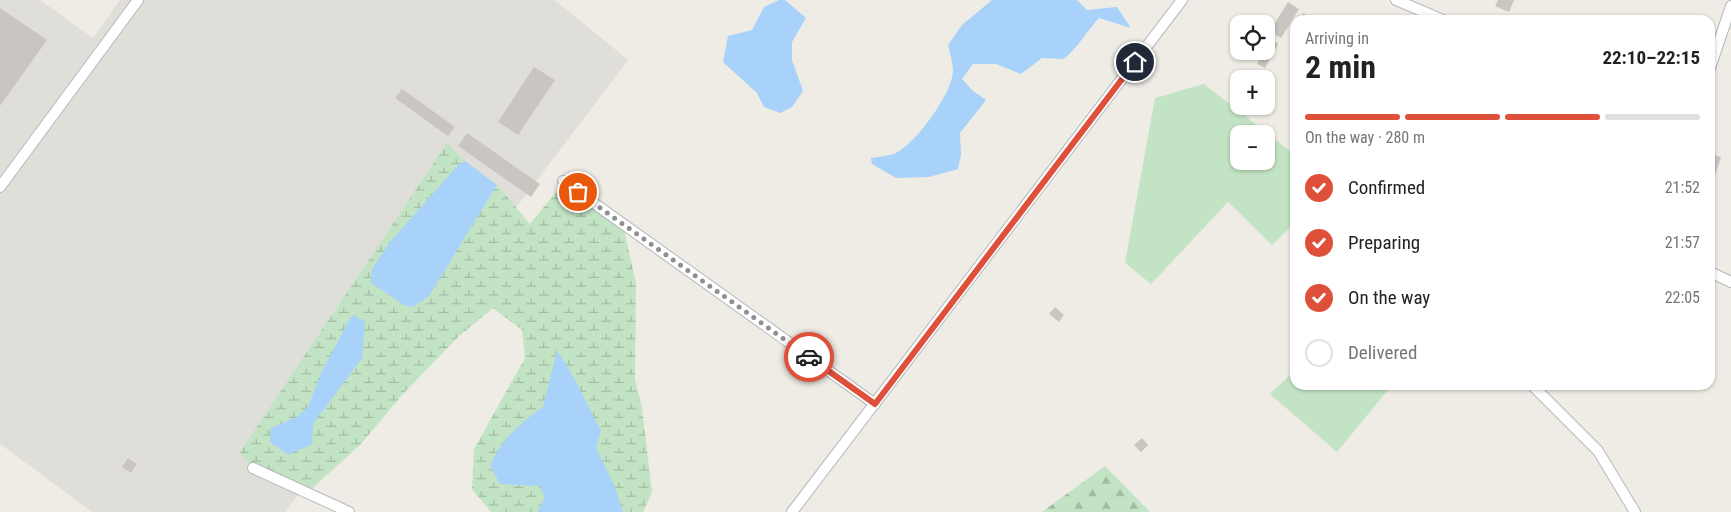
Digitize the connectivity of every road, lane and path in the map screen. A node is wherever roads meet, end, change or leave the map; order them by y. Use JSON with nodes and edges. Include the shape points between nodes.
{"nodes":[{"id":1,"x":138,"y":0,"type":"edge"},
{"id":2,"x":1182,"y":0,"type":"edge"},
{"id":3,"x":1396,"y":0,"type":"edge"},
{"id":4,"x":1731,"y":6,"type":"edge"},
{"id":5,"x":1431,"y":15,"type":"edge"},
{"id":6,"x":1715,"y":53,"type":"edge"},
{"id":7,"x":563,"y":181,"type":"dead end"},
{"id":8,"x":0,"y":187,"type":"edge"},
{"id":9,"x":1715,"y":274,"type":"edge"},
{"id":10,"x":1731,"y":282,"type":"edge"},
{"id":11,"x":1537,"y":390,"type":"edge"},
{"id":12,"x":875,"y":404,"type":"junction"},
{"id":13,"x":252,"y":468,"type":"dead end"},
{"id":14,"x":349,"y":512,"type":"edge"},
{"id":15,"x":792,"y":512,"type":"edge"},
{"id":16,"x":1635,"y":512,"type":"edge"}],
"edges":[{"from":1,"to":8,"type":"street"},
{"from":2,"to":12,"type":"street"},
{"from":3,"to":5,"type":"street"},
{"from":4,"to":6,"type":"street"},
{"from":7,"to":12,"type":"street"},
{"from":9,"to":10,"type":"street"},
{"from":11,"to":16,"type":"street","via":[[1598,451]]},
{"from":12,"to":15,"type":"street"},
{"from":13,"to":14,"type":"street"}]}
